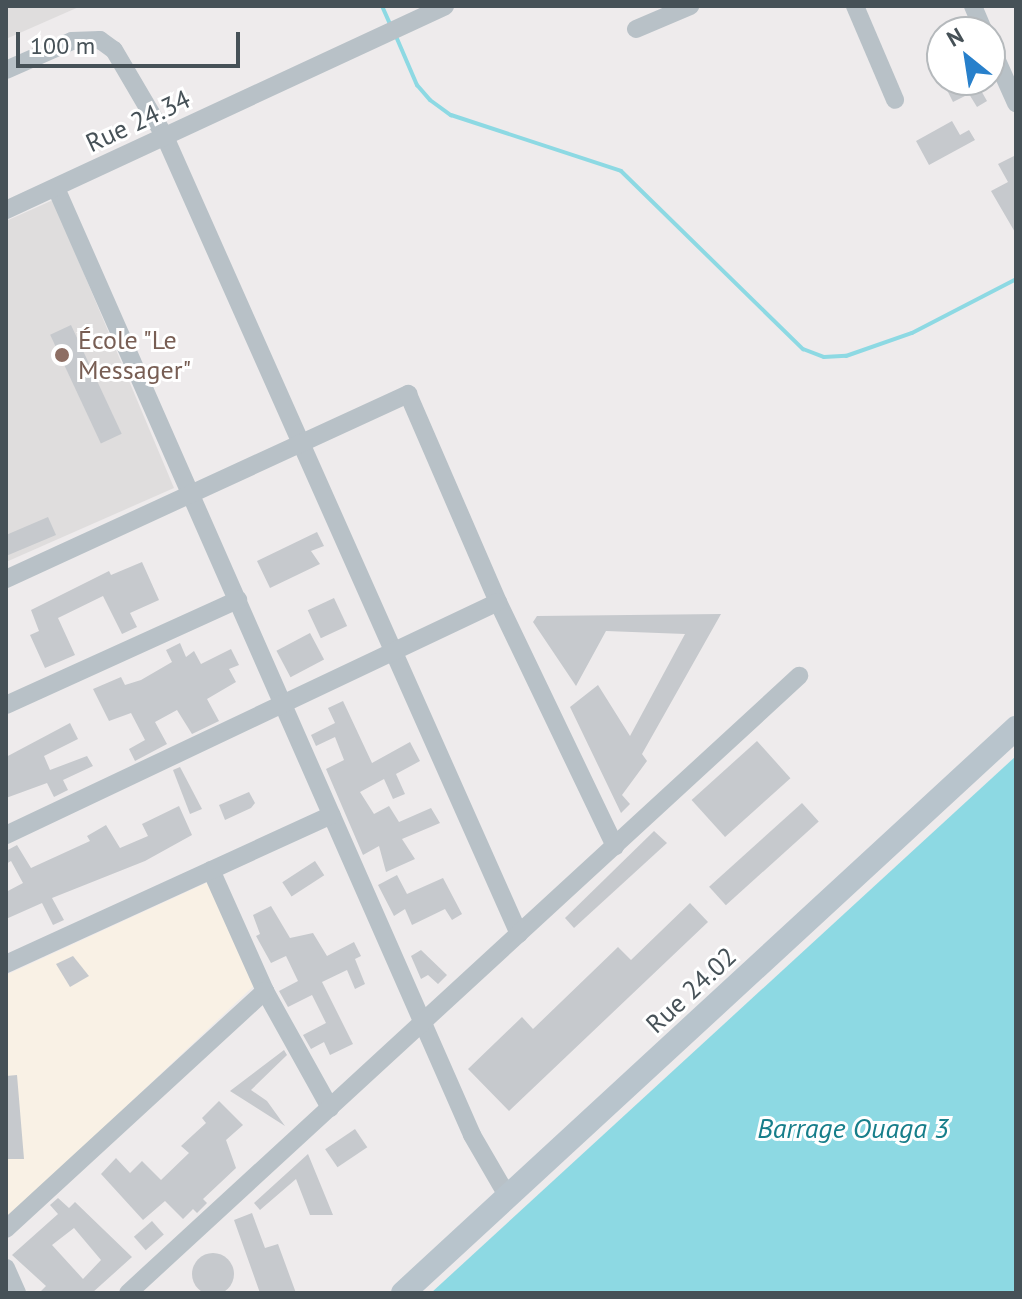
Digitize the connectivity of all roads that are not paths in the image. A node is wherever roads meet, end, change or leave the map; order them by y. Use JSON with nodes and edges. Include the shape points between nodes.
{"nodes":[{"id":1,"x":445,"y":6,"type":"edge"},
{"id":2,"x":690,"y":6,"type":"edge"},
{"id":3,"x":855,"y":6,"type":"edge"},
{"id":4,"x":636,"y":29,"type":"dead end"},
{"id":5,"x":6,"y":70,"type":"edge"},
{"id":6,"x":1006,"y":81,"type":"edge"},
{"id":7,"x":895,"y":100,"type":"dead end"},
{"id":8,"x":1016,"y":103,"type":"edge"},
{"id":9,"x":165,"y":137,"type":"junction"},
{"id":10,"x":56,"y":188,"type":"junction"},
{"id":11,"x":6,"y":210,"type":"edge"},
{"id":12,"x":302,"y":445,"type":"junction"},
{"id":13,"x":192,"y":495,"type":"junction"},
{"id":14,"x":6,"y":579,"type":"edge"},
{"id":15,"x":238,"y":600,"type":"junction"},
{"id":16,"x":498,"y":602,"type":"junction"},
{"id":17,"x":395,"y":654,"type":"junction"},
{"id":18,"x":799,"y":676,"type":"dead end"},
{"id":19,"x":6,"y":705,"type":"edge"},
{"id":20,"x":284,"y":706,"type":"junction"},
{"id":21,"x":1016,"y":728,"type":"edge"},
{"id":22,"x":332,"y":815,"type":"junction"},
{"id":23,"x":6,"y":835,"type":"edge"},
{"id":24,"x":615,"y":846,"type":"junction"},
{"id":25,"x":211,"y":870,"type":"junction"},
{"id":26,"x":519,"y":934,"type":"junction"},
{"id":27,"x":6,"y":964,"type":"edge"},
{"id":28,"x":265,"y":991,"type":"junction"},
{"id":29,"x":423,"y":1022,"type":"junction"},
{"id":30,"x":330,"y":1108,"type":"junction"},
{"id":31,"x":508,"y":1197,"type":"junction"},
{"id":32,"x":6,"y":1229,"type":"edge"},
{"id":33,"x":6,"y":1268,"type":"edge"},
{"id":34,"x":17,"y":1293,"type":"edge"},
{"id":35,"x":128,"y":1293,"type":"edge"},
{"id":36,"x":403,"y":1293,"type":"edge"}],
"edges":[{"from":1,"to":9,"type":"street","name":"Rue 24.34"},
{"from":2,"to":4,"type":"street"},
{"from":3,"to":7,"type":"street"},
{"from":5,"to":9,"type":"street","via":[[72,41],[100,40],[114,50]]},
{"from":6,"to":8,"type":"street"},
{"from":9,"to":10,"type":"street","name":"Rue 24.34"},
{"from":9,"to":12,"type":"street"},
{"from":10,"to":11,"type":"street","name":"Rue 24.34"},
{"from":10,"to":13,"type":"street"},
{"from":12,"to":13,"type":"street"},
{"from":12,"to":16,"type":"street","via":[[403,394],[411,396]]},
{"from":12,"to":17,"type":"street"},
{"from":13,"to":14,"type":"street"},
{"from":13,"to":15,"type":"street"},
{"from":15,"to":19,"type":"street"},
{"from":15,"to":20,"type":"street"},
{"from":16,"to":17,"type":"street"},
{"from":16,"to":24,"type":"street"},
{"from":17,"to":20,"type":"street"},
{"from":17,"to":26,"type":"street"},
{"from":18,"to":24,"type":"street"},
{"from":20,"to":22,"type":"street"},
{"from":20,"to":23,"type":"street"},
{"from":21,"to":31,"type":"street","name":"Rue 24.02"},
{"from":22,"to":25,"type":"street"},
{"from":22,"to":29,"type":"street"},
{"from":24,"to":26,"type":"street"},
{"from":25,"to":27,"type":"street"},
{"from":25,"to":28,"type":"street"},
{"from":26,"to":29,"type":"street"},
{"from":28,"to":30,"type":"street"},
{"from":28,"to":32,"type":"street"},
{"from":29,"to":30,"type":"street"},
{"from":29,"to":31,"type":"street","via":[[472,1135]]},
{"from":30,"to":35,"type":"street"},
{"from":31,"to":36,"type":"street","name":"Rue 24.02"},
{"from":33,"to":34,"type":"street"}]}
